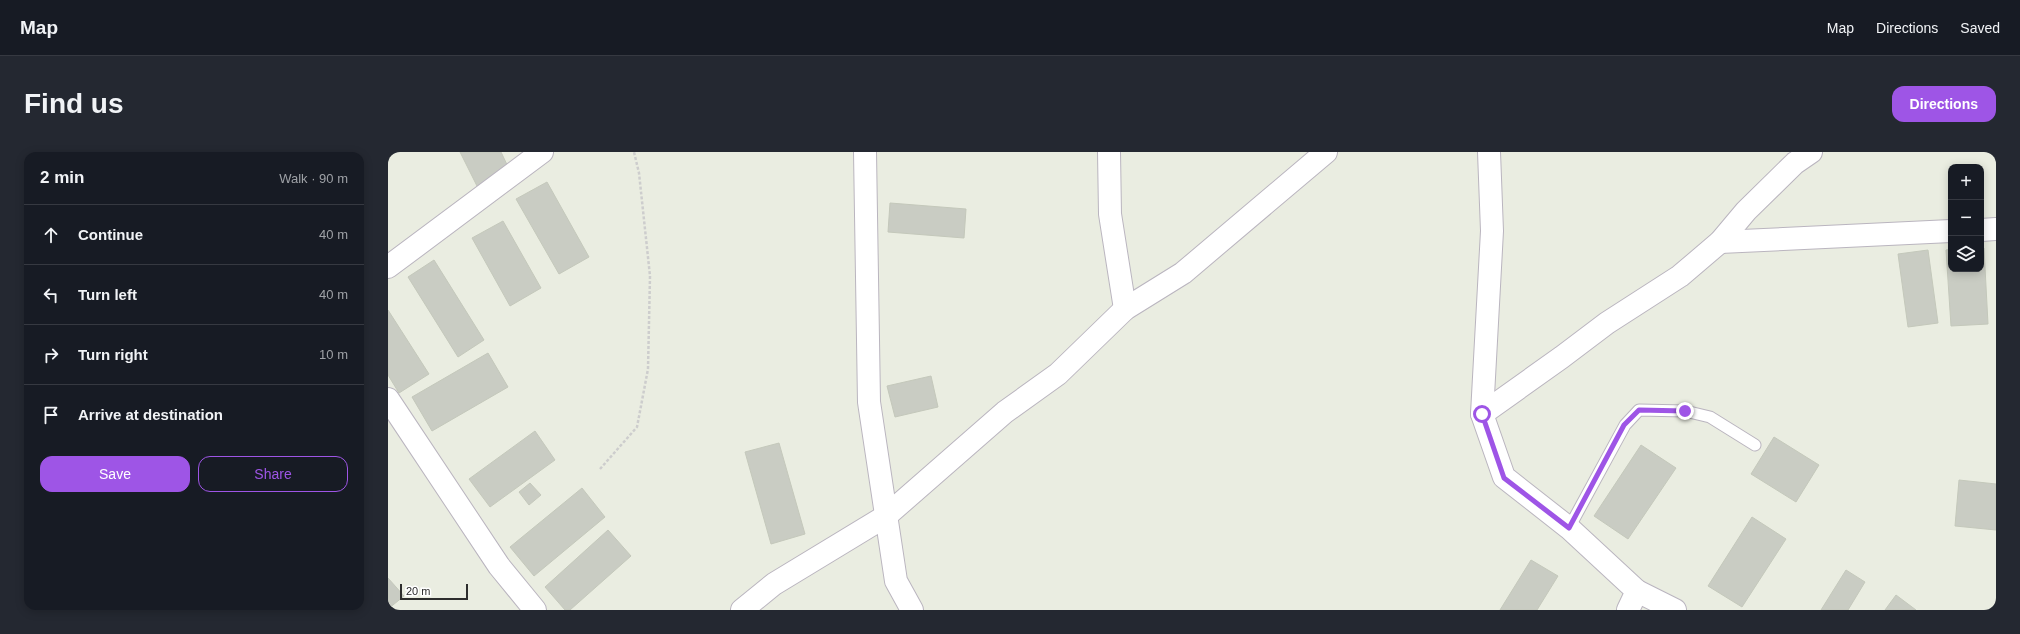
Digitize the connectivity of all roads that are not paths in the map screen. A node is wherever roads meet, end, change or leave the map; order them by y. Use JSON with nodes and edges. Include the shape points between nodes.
{"nodes":[{"id":1,"x":542,"y":152,"type":"edge"},
{"id":2,"x":865,"y":152,"type":"edge"},
{"id":3,"x":1110,"y":152,"type":"edge"},
{"id":4,"x":1326,"y":152,"type":"edge"},
{"id":5,"x":1489,"y":152,"type":"edge"},
{"id":6,"x":1812,"y":152,"type":"edge"},
{"id":7,"x":1996,"y":229,"type":"edge"},
{"id":8,"x":1984,"y":230,"type":"edge"},
{"id":9,"x":1948,"y":231,"type":"edge"},
{"id":10,"x":1720,"y":242,"type":"junction"},
{"id":11,"x":388,"y":267,"type":"edge"},
{"id":12,"x":1125,"y":309,"type":"junction"},
{"id":13,"x":388,"y":399,"type":"edge"},
{"id":14,"x":1482,"y":414,"type":"junction"},
{"id":15,"x":1755,"y":445,"type":"dead end"},
{"id":16,"x":886,"y":516,"type":"junction"},
{"id":17,"x":1569,"y":528,"type":"junction"},
{"id":18,"x":1637,"y":591,"type":"junction"},
{"id":19,"x":535,"y":610,"type":"edge"},
{"id":20,"x":742,"y":610,"type":"edge"},
{"id":21,"x":912,"y":610,"type":"edge"},
{"id":22,"x":1628,"y":610,"type":"edge"},
{"id":23,"x":1675,"y":610,"type":"edge"}],
"edges":[{"from":1,"to":11,"type":"street"},
{"from":2,"to":16,"type":"street","via":[[869,402]]},
{"from":3,"to":12,"type":"street","via":[[1110,214]]},
{"from":4,"to":12,"type":"street","via":[[1183,273]]},
{"from":5,"to":14,"type":"street","via":[[1492,231]]},
{"from":6,"to":10,"type":"street","via":[[1795,163],[1746,211]]},
{"from":7,"to":8,"type":"street"},
{"from":9,"to":10,"type":"street"},
{"from":10,"to":14,"type":"street","via":[[1680,276],[1607,323]]},
{"from":12,"to":16,"type":"street","via":[[1058,374],[1005,412]]},
{"from":13,"to":19,"type":"street","via":[[499,566]]},
{"from":14,"to":17,"type":"street","via":[[1504,478]]},
{"from":15,"to":17,"type":"lane","via":[[1710,418],[1685,411],[1639,410],[1624,425]]},
{"from":16,"to":20,"type":"street","via":[[774,584]]},
{"from":16,"to":21,"type":"street","via":[[896,581]]},
{"from":17,"to":18,"type":"street"},
{"from":18,"to":22,"type":"street"},
{"from":18,"to":23,"type":"street"}]}
